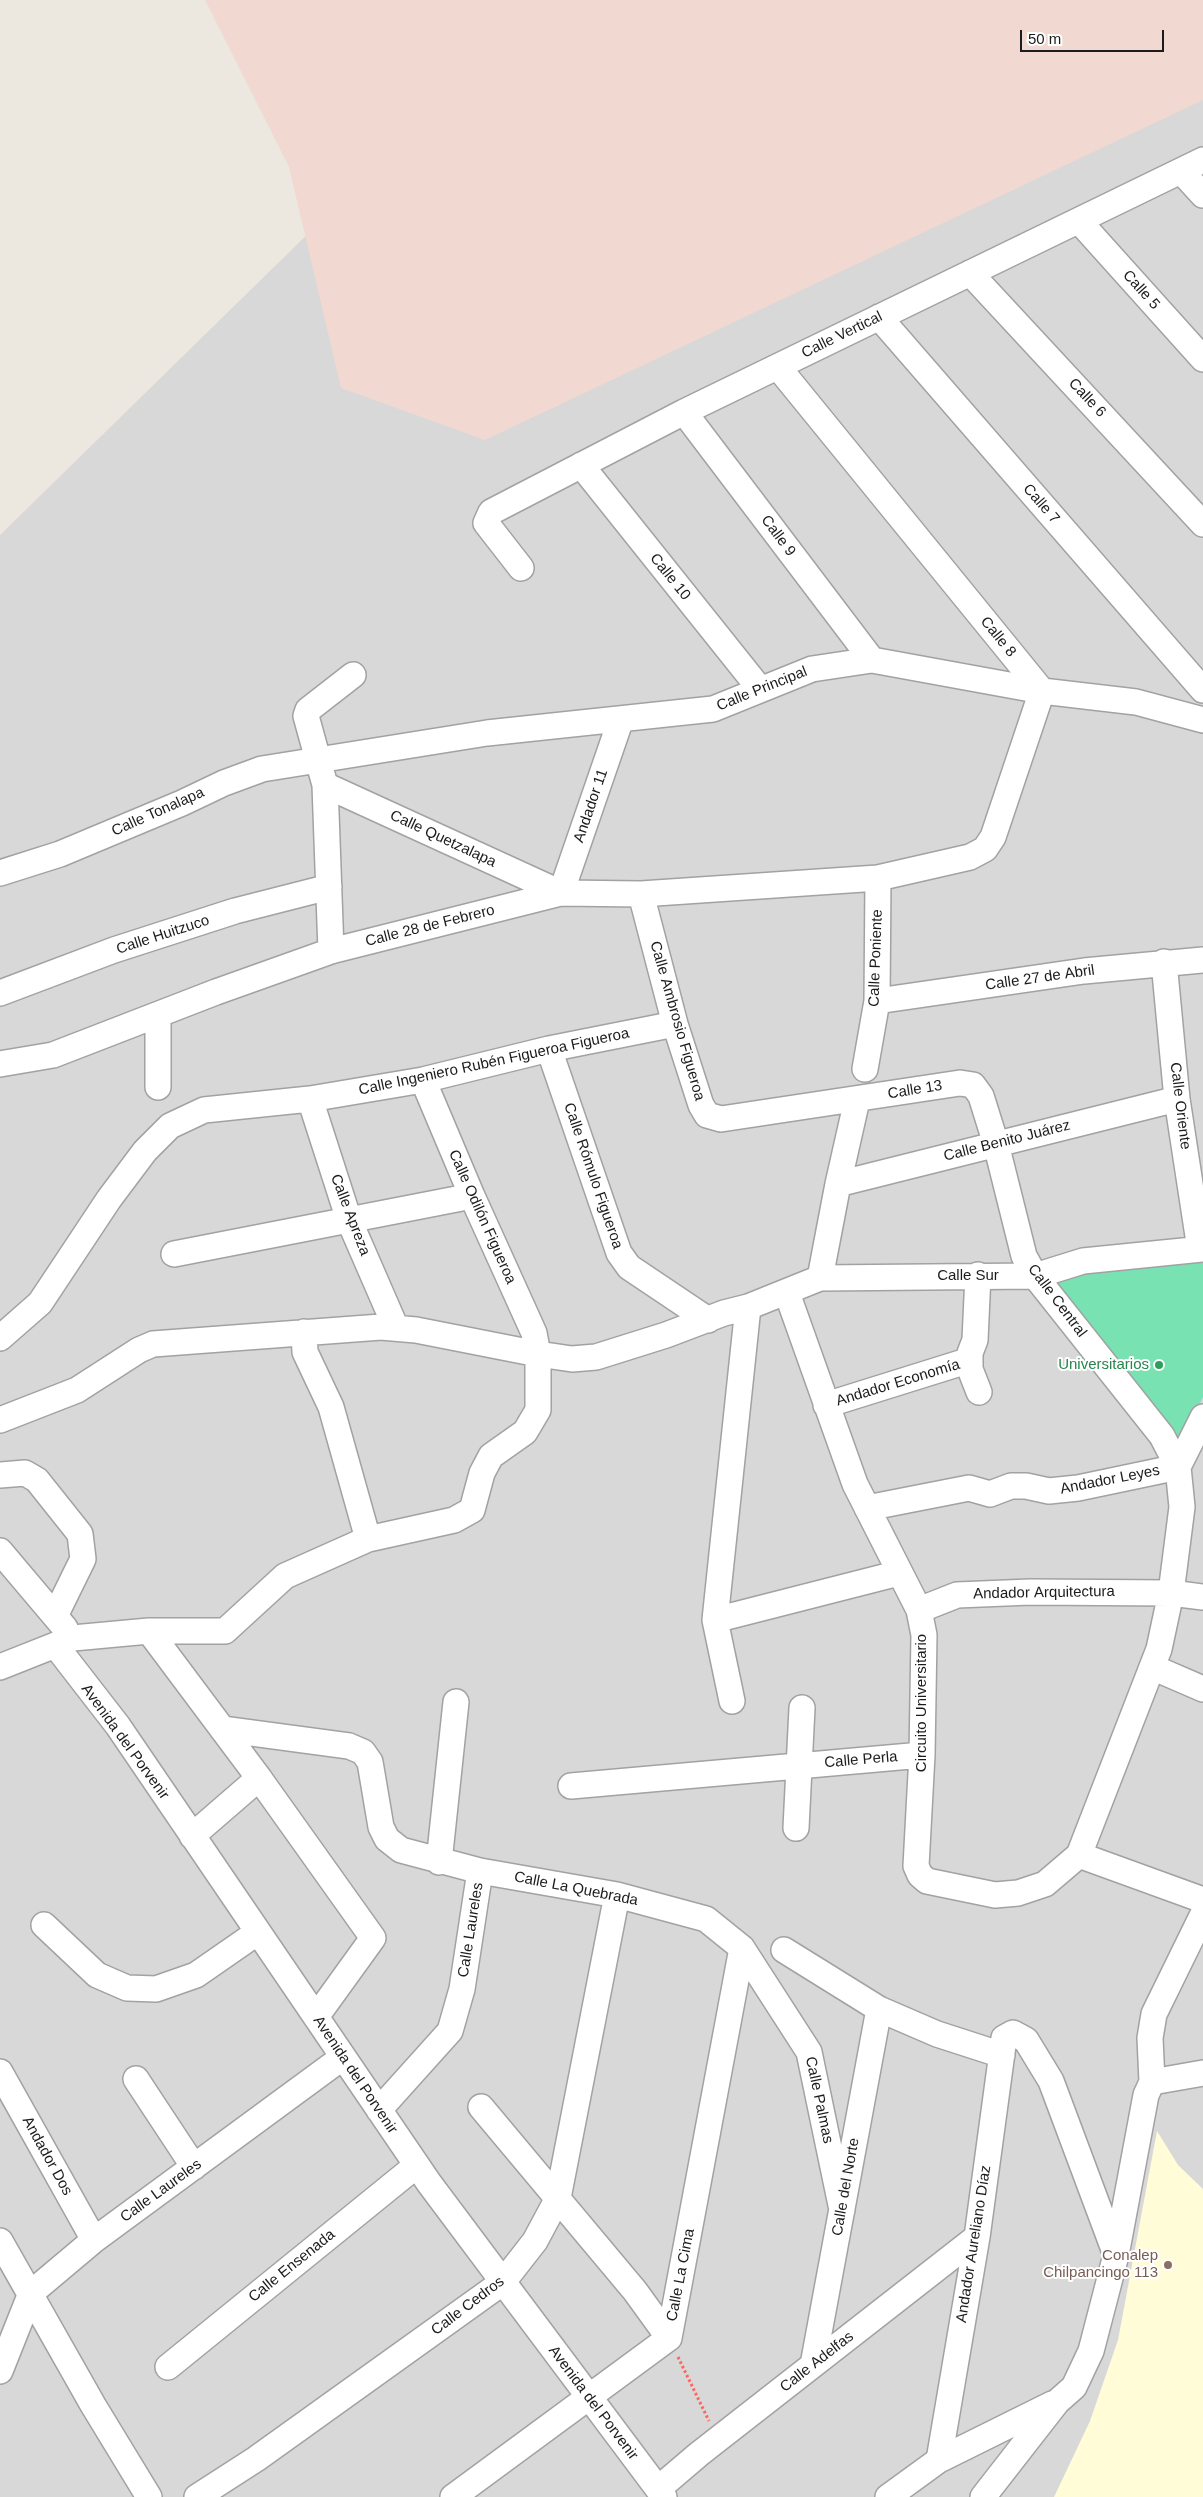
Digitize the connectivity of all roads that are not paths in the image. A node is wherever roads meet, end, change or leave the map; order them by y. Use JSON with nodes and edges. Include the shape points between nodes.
{"nodes":[{"id":1,"x":1203,"y":160,"type":"edge"},
{"id":2,"x":1181,"y":171,"type":"junction"},
{"id":3,"x":1203,"y":195,"type":"edge"},
{"id":4,"x":1079,"y":221,"type":"junction"},
{"id":5,"x":970,"y":273,"type":"junction"},
{"id":6,"x":879,"y":317,"type":"junction"},
{"id":7,"x":1203,"y":359,"type":"edge"},
{"id":8,"x":778,"y":367,"type":"junction"},
{"id":9,"x":684,"y":412,"type":"junction"},
{"id":10,"x":581,"y":465,"type":"junction"},
{"id":11,"x":1203,"y":524,"type":"edge"},
{"id":12,"x":521,"y":568,"type":"dead end"},
{"id":13,"x":872,"y":660,"type":"junction"},
{"id":14,"x":353,"y":675,"type":"dead end"},
{"id":15,"x":760,"y":689,"type":"junction"},
{"id":16,"x":1203,"y":690,"type":"edge"},
{"id":17,"x":1042,"y":691,"type":"junction"},
{"id":18,"x":621,"y":719,"type":"junction"},
{"id":19,"x":1203,"y":720,"type":"edge"},
{"id":20,"x":318,"y":760,"type":"junction"},
{"id":21,"x":325,"y":785,"type":"junction"},
{"id":22,"x":0,"y":874,"type":"edge"},
{"id":23,"x":878,"y":878,"type":"junction"},
{"id":24,"x":329,"y":887,"type":"junction"},
{"id":25,"x":561,"y":893,"type":"junction"},
{"id":26,"x":641,"y":894,"type":"junction"},
{"id":27,"x":331,"y":952,"type":"junction"},
{"id":28,"x":1203,"y":960,"type":"edge"},
{"id":29,"x":1164,"y":962,"type":"junction"},
{"id":30,"x":0,"y":993,"type":"edge"},
{"id":31,"x":877,"y":1001,"type":"junction"},
{"id":32,"x":158,"y":1015,"type":"junction"},
{"id":33,"x":675,"y":1024,"type":"junction"},
{"id":34,"x":549,"y":1049,"type":"junction"},
{"id":35,"x":0,"y":1064,"type":"edge"},
{"id":36,"x":865,"y":1069,"type":"dead end"},
{"id":37,"x":423,"y":1080,"type":"junction"},
{"id":38,"x":974,"y":1085,"type":"joint"},
{"id":39,"x":158,"y":1087,"type":"dead end"},
{"id":40,"x":1177,"y":1098,"type":"junction"},
{"id":41,"x":310,"y":1100,"type":"junction"},
{"id":42,"x":858,"y":1100,"type":"junction"},
{"id":43,"x":996,"y":1144,"type":"junction"},
{"id":44,"x":838,"y":1184,"type":"junction"},
{"id":45,"x":472,"y":1196,"type":"junction"},
{"id":46,"x":349,"y":1220,"type":"junction"},
{"id":47,"x":1201,"y":1249,"type":"edge"},
{"id":48,"x":174,"y":1254,"type":"dead end"},
{"id":49,"x":978,"y":1275,"type":"junction"},
{"id":50,"x":1035,"y":1276,"type":"junction"},
{"id":51,"x":820,"y":1278,"type":"junction"},
{"id":52,"x":787,"y":1293,"type":"junction"},
{"id":53,"x":748,"y":1307,"type":"junction"},
{"id":54,"x":708,"y":1320,"type":"junction"},
{"id":55,"x":396,"y":1328,"type":"junction"},
{"id":56,"x":304,"y":1332,"type":"junction"},
{"id":57,"x":0,"y":1338,"type":"edge"},
{"id":58,"x":538,"y":1354,"type":"junction"},
{"id":59,"x":970,"y":1360,"type":"junction"},
{"id":60,"x":979,"y":1392,"type":"dead end"},
{"id":61,"x":826,"y":1405,"type":"junction"},
{"id":62,"x":1203,"y":1417,"type":"edge"},
{"id":63,"x":0,"y":1420,"type":"edge"},
{"id":64,"x":1178,"y":1466,"type":"junction"},
{"id":65,"x":0,"y":1475,"type":"edge"},
{"id":66,"x":867,"y":1508,"type":"junction"},
{"id":67,"x":368,"y":1539,"type":"junction"},
{"id":68,"x":0,"y":1551,"type":"edge"},
{"id":69,"x":899,"y":1573,"type":"junction"},
{"id":70,"x":1171,"y":1593,"type":"junction"},
{"id":71,"x":1203,"y":1597,"type":"edge"},
{"id":72,"x":919,"y":1610,"type":"junction"},
{"id":73,"x":55,"y":1616,"type":"junction"},
{"id":74,"x":715,"y":1620,"type":"junction"},
{"id":75,"x":149,"y":1631,"type":"junction"},
{"id":76,"x":65,"y":1642,"type":"junction"},
{"id":77,"x":0,"y":1667,"type":"edge"},
{"id":78,"x":1152,"y":1667,"type":"junction"},
{"id":79,"x":1203,"y":1689,"type":"edge"},
{"id":80,"x":732,"y":1701,"type":"dead end"},
{"id":81,"x":456,"y":1702,"type":"dead end"},
{"id":82,"x":802,"y":1708,"type":"dead end"},
{"id":83,"x":222,"y":1729,"type":"junction"},
{"id":84,"x":922,"y":1755,"type":"junction"},
{"id":85,"x":799,"y":1766,"type":"junction"},
{"id":86,"x":259,"y":1778,"type":"junction"},
{"id":87,"x":571,"y":1786,"type":"dead end"},
{"id":88,"x":796,"y":1828,"type":"dead end"},
{"id":89,"x":192,"y":1836,"type":"junction"},
{"id":90,"x":1079,"y":1855,"type":"junction"},
{"id":91,"x":439,"y":1862,"type":"junction"},
{"id":92,"x":480,"y":1871,"type":"junction"},
{"id":93,"x":617,"y":1895,"type":"junction"},
{"id":94,"x":1203,"y":1900,"type":"edge"},
{"id":95,"x":1203,"y":1914,"type":"edge"},
{"id":96,"x":44,"y":1925,"type":"dead end"},
{"id":97,"x":258,"y":1932,"type":"junction"},
{"id":98,"x":742,"y":1948,"type":"junction"},
{"id":99,"x":784,"y":1950,"type":"dead end"},
{"id":100,"x":879,"y":2009,"type":"junction"},
{"id":101,"x":316,"y":2017,"type":"junction"},
{"id":102,"x":1008,"y":2044,"type":"junction"},
{"id":103,"x":343,"y":2057,"type":"junction"},
{"id":104,"x":0,"y":2072,"type":"edge"},
{"id":105,"x":1203,"y":2073,"type":"edge"},
{"id":106,"x":136,"y":2079,"type":"dead end"},
{"id":107,"x":1152,"y":2082,"type":"junction"},
{"id":108,"x":481,"y":2107,"type":"dead end"},
{"id":109,"x":379,"y":2110,"type":"junction"},
{"id":110,"x":417,"y":2165,"type":"junction"},
{"id":111,"x":194,"y":2167,"type":"junction"},
{"id":112,"x":558,"y":2198,"type":"junction"},
{"id":113,"x":842,"y":2210,"type":"junction"},
{"id":114,"x":977,"y":2238,"type":"junction"},
{"id":115,"x":94,"y":2240,"type":"junction"},
{"id":116,"x":0,"y":2241,"type":"edge"},
{"id":117,"x":1116,"y":2255,"type":"junction"},
{"id":118,"x":503,"y":2282,"type":"junction"},
{"id":119,"x":31,"y":2293,"type":"junction"},
{"id":120,"x":669,"y":2338,"type":"junction"},
{"id":121,"x":2,"y":2360,"type":"edge"},
{"id":122,"x":813,"y":2365,"type":"junction"},
{"id":123,"x":168,"y":2367,"type":"dead end"},
{"id":124,"x":590,"y":2398,"type":"junction"},
{"id":125,"x":1057,"y":2402,"type":"junction"},
{"id":126,"x":939,"y":2460,"type":"junction"},
{"id":127,"x":661,"y":2493,"type":"edge"},
{"id":128,"x":149,"y":2497,"type":"edge"},
{"id":129,"x":197,"y":2497,"type":"edge"},
{"id":130,"x":453,"y":2497,"type":"edge"},
{"id":131,"x":888,"y":2497,"type":"edge"},
{"id":132,"x":983,"y":2497,"type":"edge"}],
"edges":[{"from":1,"to":2,"type":"street","name":"Calle Vertical"},
{"from":2,"to":3,"type":"street"},
{"from":2,"to":4,"type":"street","name":"Calle Vertical"},
{"from":4,"to":5,"type":"street","name":"Calle Vertical"},
{"from":4,"to":7,"type":"street","name":"Calle 5"},
{"from":5,"to":6,"type":"street","name":"Calle Vertical"},
{"from":5,"to":11,"type":"street","name":"Calle 6"},
{"from":6,"to":8,"type":"street","name":"Calle Vertical"},
{"from":6,"to":16,"type":"street","name":"Calle 7"},
{"from":8,"to":9,"type":"street","name":"Calle Vertical"},
{"from":8,"to":17,"type":"street","name":"Calle 8"},
{"from":9,"to":10,"type":"street","name":"Calle Vertical"},
{"from":9,"to":13,"type":"street","name":"Calle 9"},
{"from":10,"to":12,"type":"street","name":"Calle Vertical","via":[[491,512],[487,518],[486,523]]},
{"from":10,"to":15,"type":"street","name":"Calle 10"},
{"from":13,"to":15,"type":"street","name":"Calle Principal","via":[[812,669]]},
{"from":13,"to":17,"type":"street","name":"Calle Principal"},
{"from":14,"to":20,"type":"street","via":[[308,710],[306,724]]},
{"from":15,"to":18,"type":"street","name":"Calle Principal","via":[[713,709]]},
{"from":17,"to":19,"type":"street","name":"Calle Principal","via":[[1136,702]]},
{"from":17,"to":23,"type":"street","via":[[993,836],[985,849],[970,857]]},
{"from":18,"to":20,"type":"street","name":"Calle Principal","via":[[487,733]]},
{"from":18,"to":25,"type":"street","name":"Andador 11"},
{"from":20,"to":21,"type":"street"},
{"from":20,"to":22,"type":"street","name":"Calle Tonalapa","via":[[262,769],[60,854]]},
{"from":21,"to":24,"type":"street"},
{"from":21,"to":25,"type":"street","name":"Calle Quetzalapa"},
{"from":23,"to":26,"type":"street","name":"Calle 28 de Febrero"},
{"from":23,"to":31,"type":"street","name":"Calle Poniente"},
{"from":24,"to":27,"type":"street"},
{"from":24,"to":30,"type":"street","name":"Calle Huitzuco","via":[[217,917],[114,950]]},
{"from":25,"to":26,"type":"street","name":"Calle 28 de Febrero"},
{"from":25,"to":27,"type":"street","name":"Calle 28 de Febrero"},
{"from":26,"to":33,"type":"street","name":"Calle Ambrosio Figueroa"},
{"from":27,"to":32,"type":"street","name":"Calle 28 de Febrero"},
{"from":28,"to":29,"type":"street","name":"Calle 27 de Abril"},
{"from":29,"to":31,"type":"street","name":"Calle 27 de Abril"},
{"from":29,"to":40,"type":"street","name":"Calle Oriente"},
{"from":31,"to":36,"type":"street","name":"Calle Poniente"},
{"from":32,"to":35,"type":"street","name":"Calle 28 de Febrero","via":[[53,1055]]},
{"from":32,"to":39,"type":"street"},
{"from":33,"to":34,"type":"street","name":"Calle Ingeniero Rubén Figueroa Figueroa"},
{"from":33,"to":42,"type":"street","name":"Calle Ambrosio Figueroa","via":[[707,1115],[721,1119]]},
{"from":34,"to":37,"type":"street","name":"Calle Ingeniero Rubén Figueroa Figueroa"},
{"from":34,"to":54,"type":"street","name":"Calle Rómulo Figueroa","via":[[619,1253],[629,1267]]},
{"from":37,"to":41,"type":"street","name":"Calle Ingeniero Rubén Figueroa Figueroa"},
{"from":37,"to":45,"type":"street","name":"Calle Odilón Figueroa"},
{"from":38,"to":42,"type":"street","name":"Calle 13","via":[[960,1083]]},
{"from":38,"to":43,"type":"street","name":"Calle Central","via":[[981,1096]]},
{"from":40,"to":43,"type":"street","name":"Calle Benito Juárez"},
{"from":40,"to":47,"type":"street","name":"Calle Oriente"},
{"from":41,"to":46,"type":"street","name":"Calle Apreza"},
{"from":41,"to":57,"type":"street","name":"Calle Ingeniero Rubén Figueroa Figueroa","via":[[204,1110],[170,1126],[145,1151],[109,1198],[40,1303]]},
{"from":42,"to":44,"type":"street"},
{"from":43,"to":44,"type":"street","name":"Calle Benito Juárez"},
{"from":43,"to":50,"type":"street","name":"Calle Central","via":[[1024,1256]]},
{"from":44,"to":51,"type":"street"},
{"from":45,"to":46,"type":"street"},
{"from":45,"to":58,"type":"street","name":"Calle Odilón Figueroa","via":[[534,1332]]},
{"from":46,"to":48,"type":"street"},
{"from":46,"to":55,"type":"street","name":"Calle Apreza"},
{"from":47,"to":50,"type":"street","name":"Calle Sur","via":[[1084,1261]]},
{"from":49,"to":50,"type":"street","name":"Calle Sur"},
{"from":49,"to":51,"type":"street","name":"Calle Sur"},
{"from":49,"to":59,"type":"street","via":[[975,1340]]},
{"from":50,"to":64,"type":"street","name":"Calle Central","via":[[1162,1436]]},
{"from":51,"to":52,"type":"street"},
{"from":52,"to":53,"type":"street"},
{"from":52,"to":61,"type":"street","name":"Circuito Universitario"},
{"from":53,"to":54,"type":"street","via":[[724,1312]]},
{"from":53,"to":74,"type":"street"},
{"from":54,"to":58,"type":"street","via":[[596,1357],[572,1359]]},
{"from":55,"to":56,"type":"street"},
{"from":55,"to":58,"type":"street"},
{"from":56,"to":63,"type":"street","via":[[153,1344],[77,1390]]},
{"from":56,"to":67,"type":"street","via":[[305,1352],[331,1407]]},
{"from":58,"to":67,"type":"street","name":"Calle Odilón Figueroa","via":[[538,1410],[525,1432],[491,1456],[482,1473],[472,1510],[454,1520]]},
{"from":59,"to":60,"type":"street"},
{"from":59,"to":61,"type":"street","name":"Andador Economía"},
{"from":61,"to":66,"type":"street","name":"Circuito Universitario"},
{"from":62,"to":64,"type":"street"},
{"from":64,"to":66,"type":"street","name":"Andador Leyes","via":[[1078,1488],[1049,1491],[1011,1486],[990,1494],[969,1488]]},
{"from":64,"to":70,"type":"street","via":[[1182,1506]]},
{"from":65,"to":73,"type":"street","via":[[25,1473],[37,1480],[80,1534],[83,1559]]},
{"from":66,"to":69,"type":"street","name":"Circuito Universitario"},
{"from":67,"to":75,"type":"street","name":"Calle Odilón Figueroa","via":[[285,1576],[225,1631]]},
{"from":68,"to":73,"type":"street","name":"Avenida del Porvenir"},
{"from":69,"to":72,"type":"street","name":"Circuito Universitario"},
{"from":69,"to":74,"type":"street"},
{"from":70,"to":71,"type":"street","name":"Andador Arquitectura"},
{"from":70,"to":72,"type":"street","name":"Andador Arquitectura","via":[[957,1595]]},
{"from":70,"to":78,"type":"street"},
{"from":72,"to":84,"type":"street","name":"Circuito Universitario","via":[[924,1635]]},
{"from":73,"to":76,"type":"street","name":"Avenida del Porvenir"},
{"from":74,"to":80,"type":"street"},
{"from":75,"to":76,"type":"street","name":"Calle Odilón Figueroa"},
{"from":75,"to":83,"type":"street"},
{"from":76,"to":77,"type":"street"},
{"from":76,"to":89,"type":"street","name":"Avenida del Porvenir"},
{"from":78,"to":79,"type":"street"},
{"from":78,"to":90,"type":"street"},
{"from":81,"to":91,"type":"street"},
{"from":82,"to":85,"type":"street"},
{"from":83,"to":86,"type":"street"},
{"from":83,"to":91,"type":"street","name":"Calle La Quebrada","via":[[349,1746],[363,1752],[370,1762],[381,1827],[387,1839],[402,1850]]},
{"from":84,"to":85,"type":"street","name":"Calle Perla"},
{"from":84,"to":90,"type":"street","name":"Circuito Universitario","via":[[916,1866],[920,1876],[927,1881],[994,1895],[1018,1893],[1045,1884]]},
{"from":85,"to":87,"type":"street","name":"Calle Perla"},
{"from":85,"to":88,"type":"street"},
{"from":86,"to":89,"type":"street"},
{"from":86,"to":101,"type":"street","via":[[373,1938]]},
{"from":89,"to":97,"type":"street","name":"Avenida del Porvenir"},
{"from":90,"to":94,"type":"street"},
{"from":91,"to":92,"type":"street","name":"Calle La Quebrada"},
{"from":92,"to":93,"type":"street","name":"Calle La Quebrada"},
{"from":92,"to":109,"type":"street","name":"Calle Laureles","via":[[462,1988],[450,2031]]},
{"from":93,"to":98,"type":"street","name":"Calle La Quebrada","via":[[706,1919]]},
{"from":93,"to":112,"type":"street","name":"Calle Cedros"},
{"from":95,"to":107,"type":"street","via":[[1154,2014],[1150,2038]]},
{"from":96,"to":97,"type":"street","via":[[98,1975],[127,1988],[156,1988],[196,1974]]},
{"from":97,"to":101,"type":"street","name":"Avenida del Porvenir"},
{"from":98,"to":113,"type":"street","name":"Calle Palmas","via":[[809,2052]]},
{"from":98,"to":120,"type":"street","name":"Calle La Cima"},
{"from":99,"to":100,"type":"street"},
{"from":100,"to":102,"type":"street","via":[[937,2034]]},
{"from":100,"to":113,"type":"street","name":"Calle del Norte"},
{"from":101,"to":103,"type":"street","name":"Avenida del Porvenir"},
{"from":102,"to":114,"type":"street","name":"Andador Aureliano Díaz"},
{"from":102,"to":117,"type":"street","via":[[1026,2040],[1051,2081]]},
{"from":103,"to":109,"type":"street","name":"Avenida del Porvenir"},
{"from":103,"to":111,"type":"street","name":"Calle Laureles"},
{"from":104,"to":115,"type":"street","name":"Andador Dos"},
{"from":105,"to":107,"type":"street"},
{"from":106,"to":111,"type":"street"},
{"from":107,"to":117,"type":"street","via":[[1146,2094]]},
{"from":108,"to":112,"type":"street"},
{"from":109,"to":110,"type":"street","name":"Avenida del Porvenir"},
{"from":110,"to":118,"type":"street","name":"Avenida del Porvenir"},
{"from":110,"to":123,"type":"street","name":"Calle Ensenada"},
{"from":111,"to":115,"type":"street","name":"Calle Laureles"},
{"from":112,"to":118,"type":"street","name":"Calle Cedros","via":[[535,2241]]},
{"from":112,"to":120,"type":"street","via":[[635,2291]]},
{"from":113,"to":122,"type":"street","name":"Calle del Norte"},
{"from":114,"to":122,"type":"street","name":"Calle Adelfas"},
{"from":114,"to":126,"type":"street","name":"Andador Aureliano Díaz"},
{"from":115,"to":119,"type":"street","name":"Calle Laureles"},
{"from":116,"to":119,"type":"street"},
{"from":117,"to":125,"type":"street","via":[[1091,2351],[1074,2387]]},
{"from":118,"to":124,"type":"street","name":"Avenida del Porvenir"},
{"from":118,"to":129,"type":"street","name":"Calle Cedros","via":[[256,2459]]},
{"from":119,"to":121,"type":"street"},
{"from":119,"to":128,"type":"street"},
{"from":120,"to":124,"type":"street","name":"Calle La Cima"},
{"from":122,"to":127,"type":"street","name":"Calle Adelfas","via":[[718,2439]]},
{"from":124,"to":127,"type":"street","name":"Avenida del Porvenir"},
{"from":124,"to":130,"type":"street","name":"Calle La Cima"},
{"from":125,"to":126,"type":"street"},
{"from":125,"to":132,"type":"street"},
{"from":126,"to":131,"type":"street"}]}
